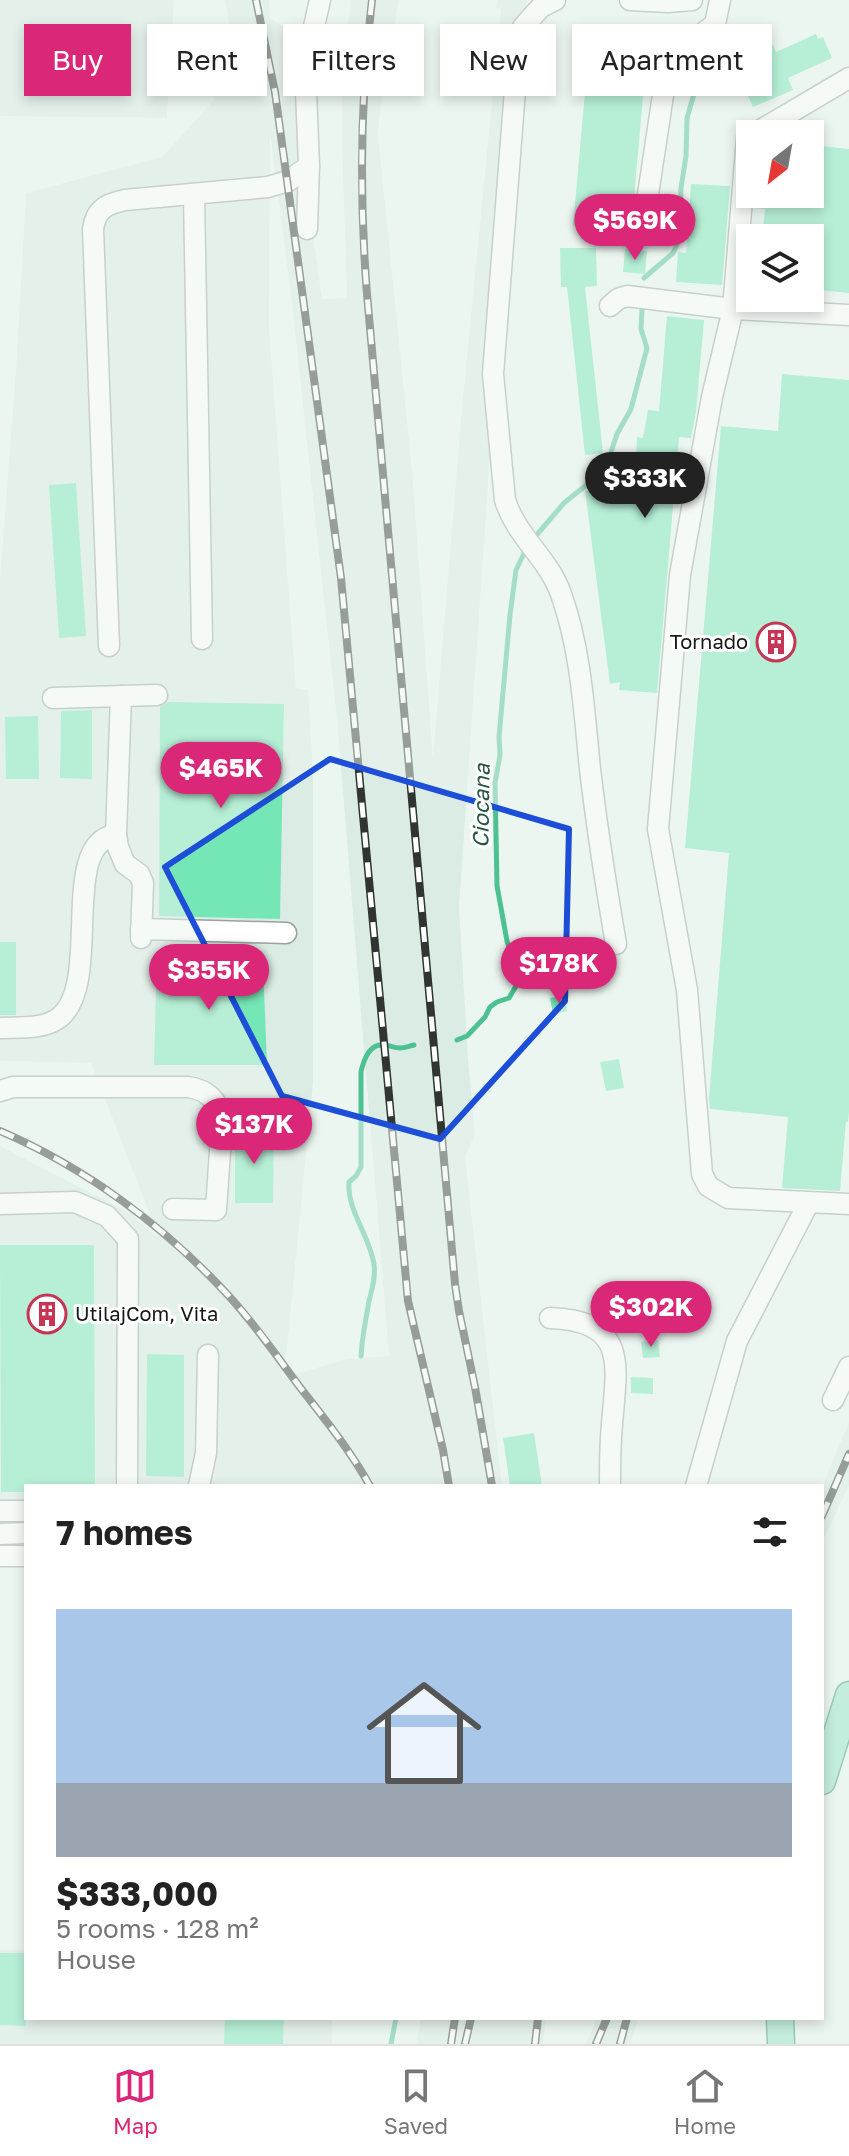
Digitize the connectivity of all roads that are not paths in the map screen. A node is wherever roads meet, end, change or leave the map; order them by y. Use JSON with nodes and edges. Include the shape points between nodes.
{"nodes":[{"id":1,"x":320,"y":0,"type":"edge"},
{"id":2,"x":555,"y":0,"type":"edge"},
{"id":3,"x":630,"y":0,"type":"edge"},
{"id":4,"x":692,"y":0,"type":"edge"},
{"id":5,"x":720,"y":0,"type":"edge"},
{"id":6,"x":849,"y":78,"type":"edge"},
{"id":7,"x":778,"y":120,"type":"edge"},
{"id":8,"x":309,"y":166,"type":"junction"},
{"id":9,"x":194,"y":195,"type":"junction"},
{"id":10,"x":741,"y":208,"type":"edge"},
{"id":11,"x":643,"y":228,"type":"dead end"},
{"id":12,"x":307,"y":229,"type":"dead end"},
{"id":13,"x":610,"y":306,"type":"dead end"},
{"id":14,"x":733,"y":309,"type":"junction"},
{"id":15,"x":849,"y":315,"type":"edge"},
{"id":16,"x":202,"y":639,"type":"dead end"},
{"id":17,"x":109,"y":646,"type":"dead end"},
{"id":18,"x":157,"y":695,"type":"dead end"},
{"id":19,"x":121,"y":696,"type":"junction"},
{"id":20,"x":53,"y":698,"type":"dead end"},
{"id":21,"x":116,"y":835,"type":"junction"},
{"id":22,"x":286,"y":933,"type":"dead end"},
{"id":23,"x":616,"y":944,"type":"dead end"},
{"id":24,"x":0,"y":1028,"type":"edge"},
{"id":25,"x":0,"y":1091,"type":"edge"},
{"id":26,"x":0,"y":1204,"type":"edge"},
{"id":27,"x":808,"y":1204,"type":"junction"},
{"id":28,"x":849,"y":1204,"type":"edge"},
{"id":29,"x":173,"y":1209,"type":"dead end"},
{"id":30,"x":550,"y":1318,"type":"dead end"},
{"id":31,"x":208,"y":1355,"type":"dead end"},
{"id":32,"x":849,"y":1367,"type":"edge"},
{"id":33,"x":833,"y":1400,"type":"dead end"},
{"id":34,"x":127,"y":1484,"type":"edge"},
{"id":35,"x":199,"y":1484,"type":"edge"},
{"id":36,"x":610,"y":1484,"type":"edge"},
{"id":37,"x":697,"y":1484,"type":"edge"},
{"id":38,"x":0,"y":1511,"type":"edge"},
{"id":39,"x":24,"y":1511,"type":"edge"},
{"id":40,"x":24,"y":1533,"type":"edge"},
{"id":41,"x":0,"y":1534,"type":"edge"},
{"id":42,"x":0,"y":1556,"type":"edge"},
{"id":43,"x":24,"y":1556,"type":"edge"},
{"id":44,"x":849,"y":1695,"type":"edge"},
{"id":45,"x":824,"y":1775,"type":"edge"},
{"id":46,"x":780,"y":2020,"type":"edge"},
{"id":47,"x":781,"y":2044,"type":"edge"}],
"edges":[{"from":1,"to":8,"type":"lane","via":[[305,66]]},
{"from":2,"to":23,"type":"lane","via":[[541,7],[521,32],[493,374],[505,500],[561,593],[577,651],[598,843]]},
{"from":3,"to":4,"type":"lane"},
{"from":5,"to":11,"type":"lane","via":[[715,24],[683,49],[672,67]]},
{"from":6,"to":7,"type":"lane"},
{"from":8,"to":9,"type":"lane","via":[[268,187]]},
{"from":8,"to":12,"type":"lane"},
{"from":9,"to":16,"type":"lane"},
{"from":9,"to":17,"type":"lane","via":[[110,203],[102,207],[93,229]]},
{"from":10,"to":14,"type":"lane"},
{"from":13,"to":14,"type":"lane","via":[[627,296]]},
{"from":14,"to":15,"type":"lane"},
{"from":14,"to":27,"type":"lane","via":[[680,575],[658,829],[687,990],[702,1174],[708,1186],[728,1198]]},
{"from":18,"to":19,"type":"lane"},
{"from":19,"to":20,"type":"lane"},
{"from":19,"to":21,"type":"lane"},
{"from":21,"to":22,"type":"lane","via":[[125,864],[143,883],[141,933]]},
{"from":21,"to":24,"type":"lane","via":[[103,839],[87,866],[74,999],[48,1023]]},
{"from":25,"to":29,"type":"lane","via":[[188,1087],[208,1093],[222,1121],[216,1210]]},
{"from":26,"to":34,"type":"lane","via":[[75,1202],[107,1216],[128,1239]]},
{"from":27,"to":28,"type":"lane"},
{"from":27,"to":37,"type":"lane","via":[[737,1341]]},
{"from":30,"to":36,"type":"lane","via":[[589,1324],[601,1331],[615,1354]]},
{"from":31,"to":35,"type":"lane","via":[[206,1453]]},
{"from":32,"to":33,"type":"lane"},
{"from":38,"to":39,"type":"lane"},
{"from":40,"to":41,"type":"lane"},
{"from":42,"to":43,"type":"lane"},
{"from":44,"to":45,"type":"main road"},
{"from":46,"to":47,"type":"main road"}]}
